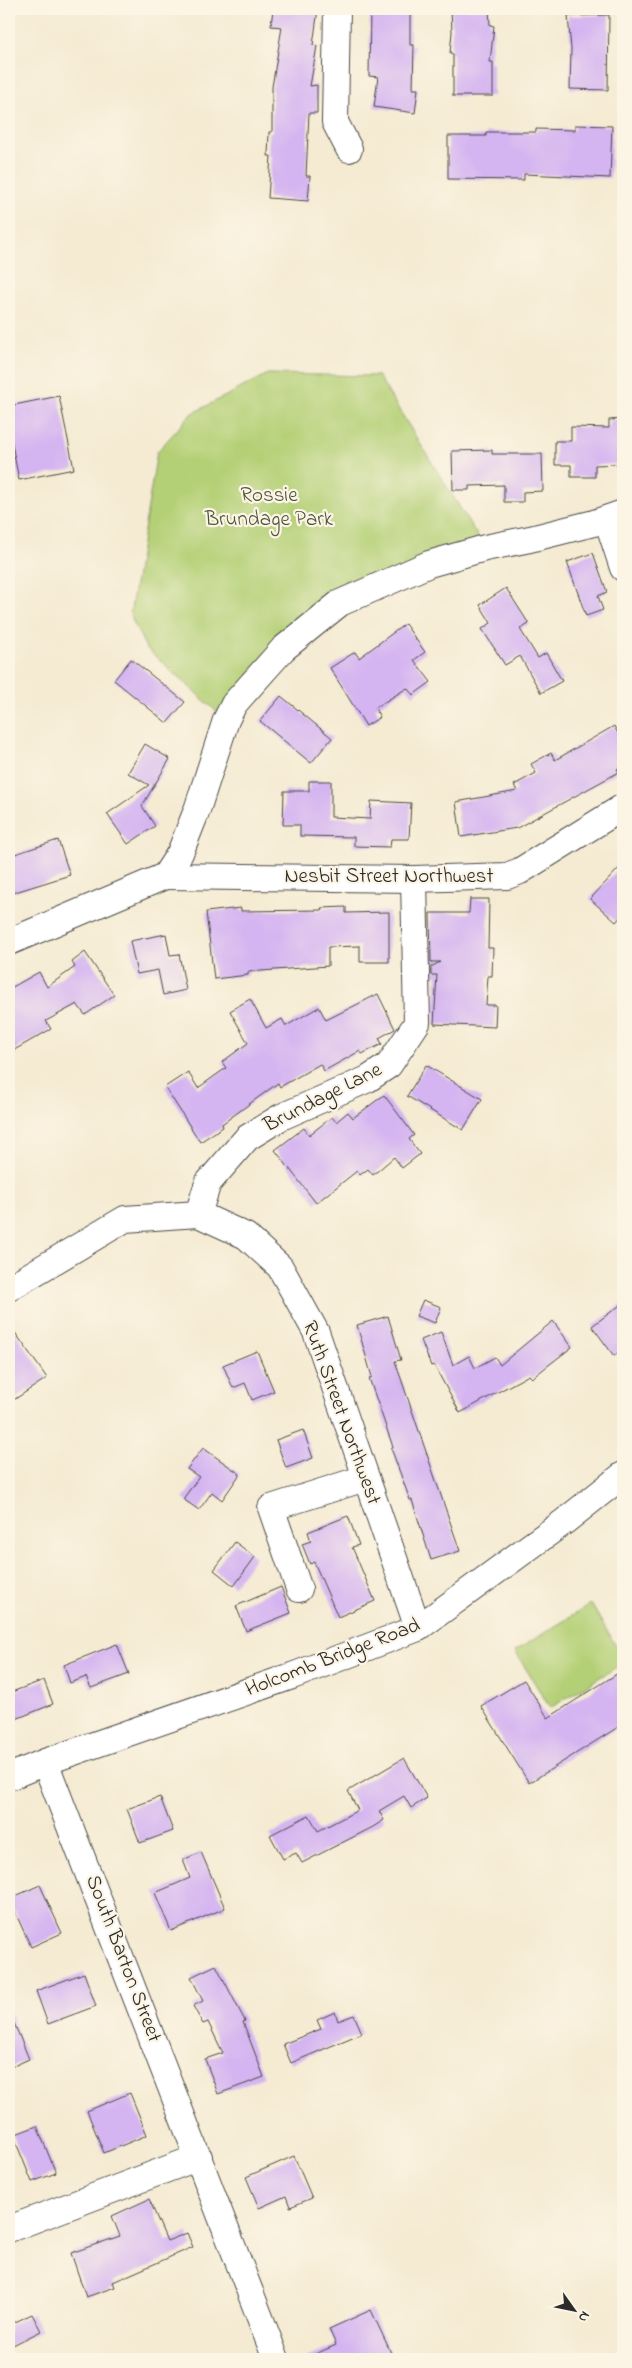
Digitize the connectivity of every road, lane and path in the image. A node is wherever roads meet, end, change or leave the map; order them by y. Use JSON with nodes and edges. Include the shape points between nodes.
{"nodes":[{"id":1,"x":337,"y":9,"type":"edge"},
{"id":2,"x":349,"y":149,"type":"dead end"},
{"id":3,"x":615,"y":516,"type":"edge"},
{"id":4,"x":623,"y":568,"type":"edge"},
{"id":5,"x":623,"y":807,"type":"edge"},
{"id":6,"x":165,"y":876,"type":"junction"},
{"id":7,"x":414,"y":879,"type":"junction"},
{"id":8,"x":9,"y":942,"type":"edge"},
{"id":9,"x":198,"y":1214,"type":"junction"},
{"id":10,"x":9,"y":1288,"type":"edge"},
{"id":11,"x":623,"y":1475,"type":"edge"},
{"id":12,"x":365,"y":1478,"type":"junction"},
{"id":13,"x":299,"y":1589,"type":"dead end"},
{"id":14,"x":418,"y":1628,"type":"junction"},
{"id":15,"x":45,"y":1762,"type":"junction"},
{"id":16,"x":9,"y":1777,"type":"edge"},
{"id":17,"x":199,"y":2157,"type":"junction"},
{"id":18,"x":9,"y":2229,"type":"edge"},
{"id":19,"x":276,"y":2359,"type":"edge"}],
"edges":[{"from":1,"to":2,"type":"street","via":[[335,122]]},
{"from":3,"to":4,"type":"street"},
{"from":3,"to":6,"type":"street","via":[[429,564],[340,603],[290,643],[234,704],[197,810],[180,852]]},
{"from":5,"to":7,"type":"street","name":"Nesbit Street Northwest","via":[[507,876]]},
{"from":6,"to":7,"type":"street","name":"Nesbit Street Northwest"},
{"from":6,"to":8,"type":"street"},
{"from":7,"to":9,"type":"street","name":"Brundage Lane","via":[[417,1023],[389,1065],[368,1079],[281,1117],[247,1138],[208,1183]]},
{"from":9,"to":10,"type":"street","name":"Ruth Street Northwest","via":[[124,1219]]},
{"from":9,"to":12,"type":"street","name":"Ruth Street Northwest","via":[[246,1236],[280,1267],[316,1332]]},
{"from":11,"to":14,"type":"street","name":"Holcomb Bridge Road"},
{"from":12,"to":13,"type":"street","via":[[271,1508]]},
{"from":12,"to":14,"type":"street","name":"Ruth Street Northwest"},
{"from":14,"to":15,"type":"street","name":"Holcomb Bridge Road","via":[[292,1676]]},
{"from":15,"to":16,"type":"street","name":"Holcomb Bridge Road"},
{"from":15,"to":17,"type":"street","name":"South Barton Street"},
{"from":17,"to":18,"type":"street"},
{"from":17,"to":19,"type":"street","name":"South Barton Street"}]}
